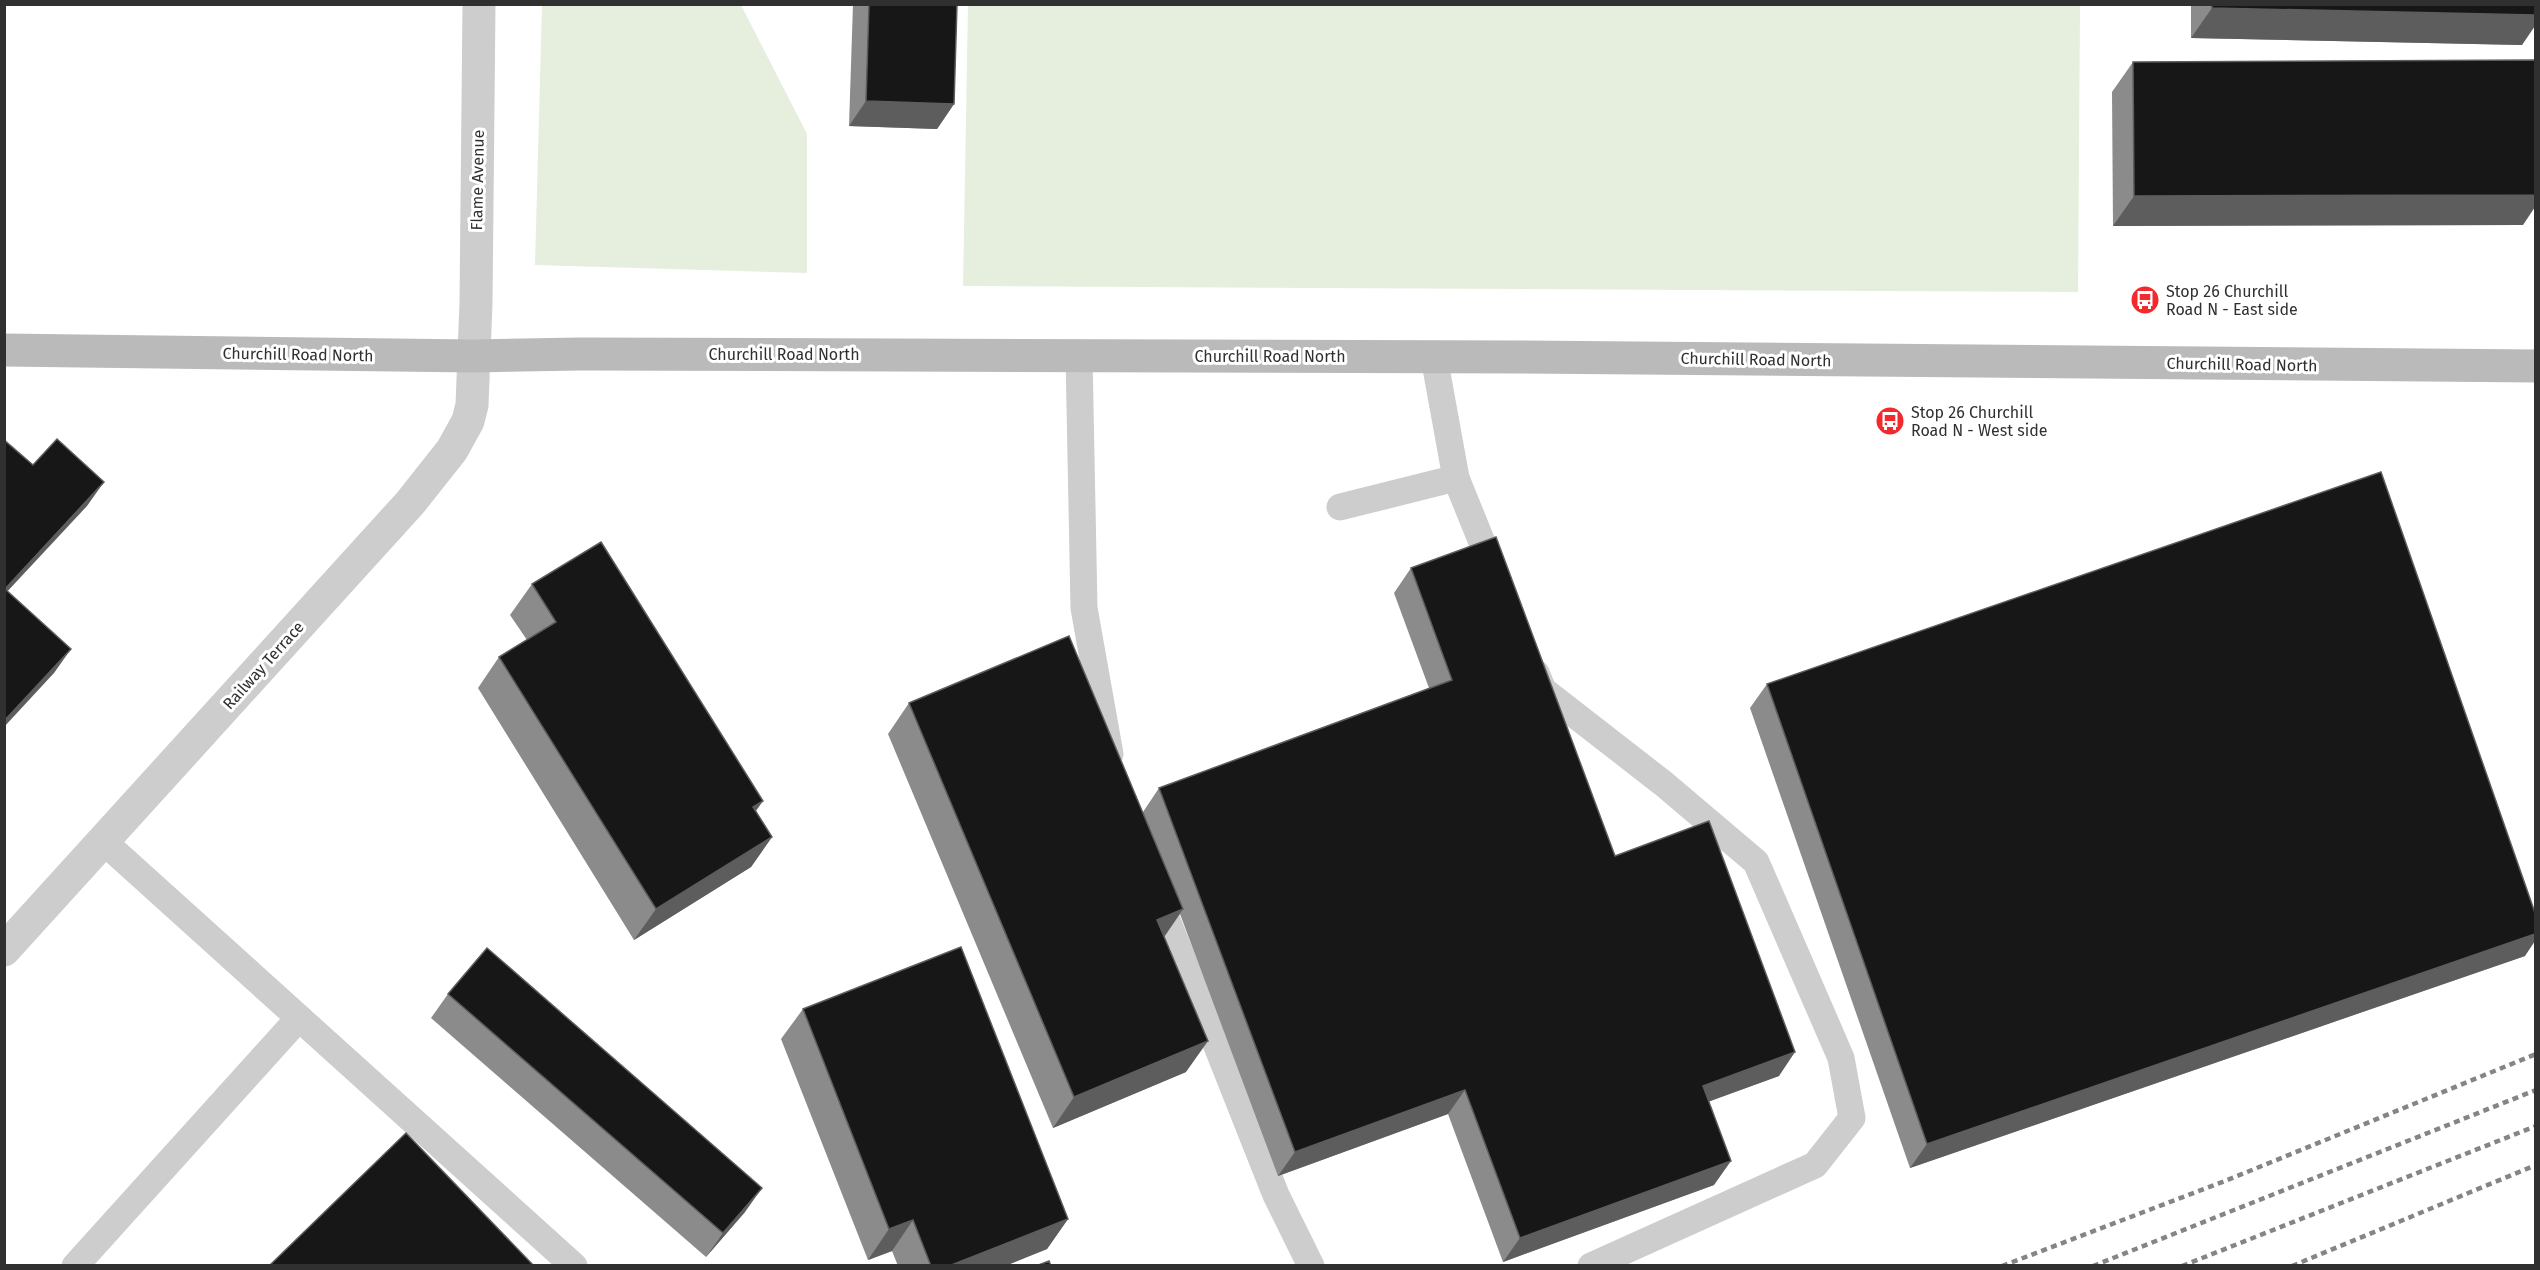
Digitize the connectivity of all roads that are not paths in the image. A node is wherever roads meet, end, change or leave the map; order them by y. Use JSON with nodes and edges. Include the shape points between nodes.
{"nodes":[{"id":1,"x":479,"y":4,"type":"edge"},
{"id":2,"x":4,"y":350,"type":"edge"},
{"id":3,"x":1079,"y":355,"type":"junction"},
{"id":4,"x":474,"y":356,"type":"junction"},
{"id":5,"x":1434,"y":357,"type":"junction"},
{"id":6,"x":2535,"y":366,"type":"edge"},
{"id":7,"x":1456,"y":478,"type":"junction"},
{"id":8,"x":1340,"y":507,"type":"dead end"},
{"id":9,"x":1507,"y":604,"type":"edge"},
{"id":10,"x":1525,"y":647,"type":"edge"},
{"id":11,"x":1115,"y":781,"type":"edge"},
{"id":12,"x":103,"y":841,"type":"junction"},
{"id":13,"x":1147,"y":869,"type":"edge"},
{"id":14,"x":4,"y":950,"type":"edge"},
{"id":15,"x":300,"y":1018,"type":"junction"},
{"id":16,"x":75,"y":1266,"type":"edge"},
{"id":17,"x":574,"y":1266,"type":"edge"},
{"id":18,"x":1311,"y":1266,"type":"edge"},
{"id":19,"x":1591,"y":1266,"type":"edge"}],
"edges":[{"from":1,"to":4,"type":"street","name":"Flame Avenue"},
{"from":2,"to":4,"type":"street","name":"Churchill Road North"},
{"from":3,"to":4,"type":"street","name":"Churchill Road North"},
{"from":3,"to":5,"type":"street","name":"Churchill Road North"},
{"from":3,"to":11,"type":"lane","via":[[1084,608]]},
{"from":4,"to":12,"type":"street","name":"Railway Terrace","via":[[472,405],[452,450],[410,503]]},
{"from":5,"to":6,"type":"street","name":"Churchill Road North"},
{"from":5,"to":7,"type":"lane"},
{"from":7,"to":8,"type":"lane"},
{"from":7,"to":9,"type":"lane"},
{"from":10,"to":19,"type":"lane","via":[[1543,690],[1756,862],[1841,1058],[1852,1119],[1815,1165]]},
{"from":12,"to":14,"type":"street","name":"Railway Terrace"},
{"from":12,"to":15,"type":"lane"},
{"from":13,"to":18,"type":"lane","via":[[1276,1195]]},
{"from":15,"to":16,"type":"lane"},
{"from":15,"to":17,"type":"lane"}]}
